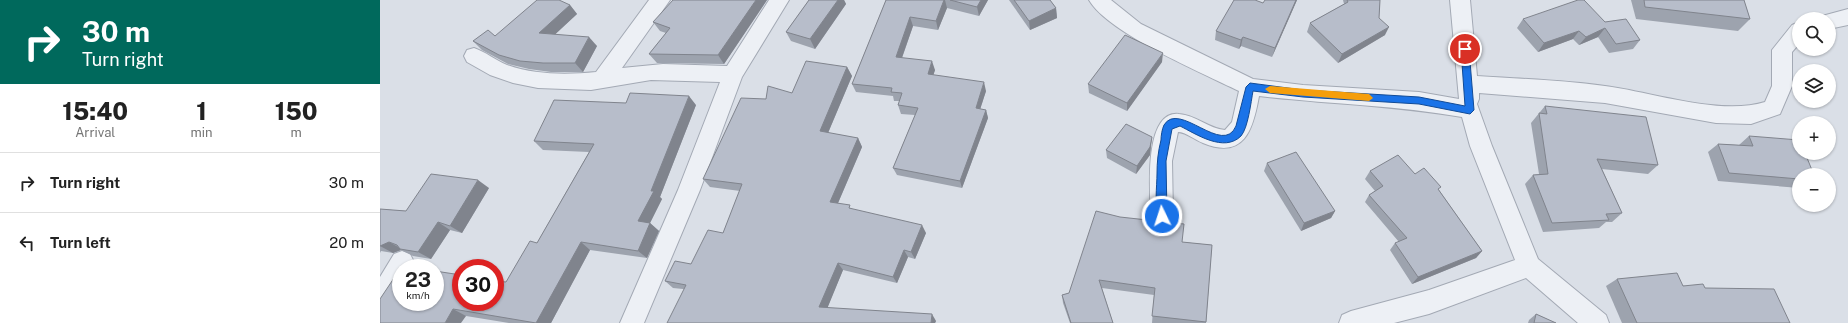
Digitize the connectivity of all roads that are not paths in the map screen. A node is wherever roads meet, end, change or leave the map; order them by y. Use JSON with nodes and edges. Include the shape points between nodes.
{"nodes":[{"id":1,"x":660,"y":0,"type":"edge"},
{"id":2,"x":779,"y":0,"type":"edge"},
{"id":3,"x":1099,"y":0,"type":"edge"},
{"id":4,"x":1460,"y":0,"type":"edge"},
{"id":5,"x":1848,"y":17,"type":"edge"},
{"id":6,"x":1836,"y":20,"type":"edge"},
{"id":7,"x":1792,"y":38,"type":"edge"},
{"id":8,"x":474,"y":56,"type":"dead end"},
{"id":9,"x":733,"y":75,"type":"junction"},
{"id":10,"x":602,"y":80,"type":"junction"},
{"id":11,"x":1468,"y":84,"type":"junction"},
{"id":12,"x":1250,"y":87,"type":"junction"},
{"id":13,"x":1470,"y":110,"type":"junction"},
{"id":14,"x":1162,"y":216,"type":"dead end"},
{"id":15,"x":1529,"y":266,"type":"junction"},
{"id":16,"x":392,"y":279,"type":"edge"},
{"id":17,"x":380,"y":299,"type":"edge"},
{"id":18,"x":632,"y":323,"type":"edge"},
{"id":19,"x":1351,"y":323,"type":"edge"},
{"id":20,"x":1597,"y":323,"type":"edge"}],
"edges":[{"from":1,"to":10,"type":"street"},
{"from":2,"to":9,"type":"street"},
{"from":3,"to":12,"type":"street","via":[[1134,28]]},
{"from":4,"to":11,"type":"street"},
{"from":5,"to":6,"type":"street"},
{"from":7,"to":11,"type":"street","via":[[1782,50],[1782,86],[1773,108],[1751,115],[1716,114],[1605,94]]},
{"from":8,"to":10,"type":"street","via":[[501,71],[528,78],[563,82]]},
{"from":9,"to":10,"type":"street","via":[[681,71],[639,73]]},
{"from":9,"to":18,"type":"street"},
{"from":11,"to":13,"type":"street"},
{"from":12,"to":13,"type":"street","via":[[1303,94],[1419,101]]},
{"from":12,"to":14,"type":"street","via":[[1241,126],[1238,133],[1230,138],[1206,136],[1181,122],[1168,127],[1161,161]]},
{"from":13,"to":15,"type":"street","via":[[1481,146]]},
{"from":15,"to":19,"type":"street","via":[[1429,302]]},
{"from":15,"to":20,"type":"street"},
{"from":16,"to":17,"type":"street"}]}
